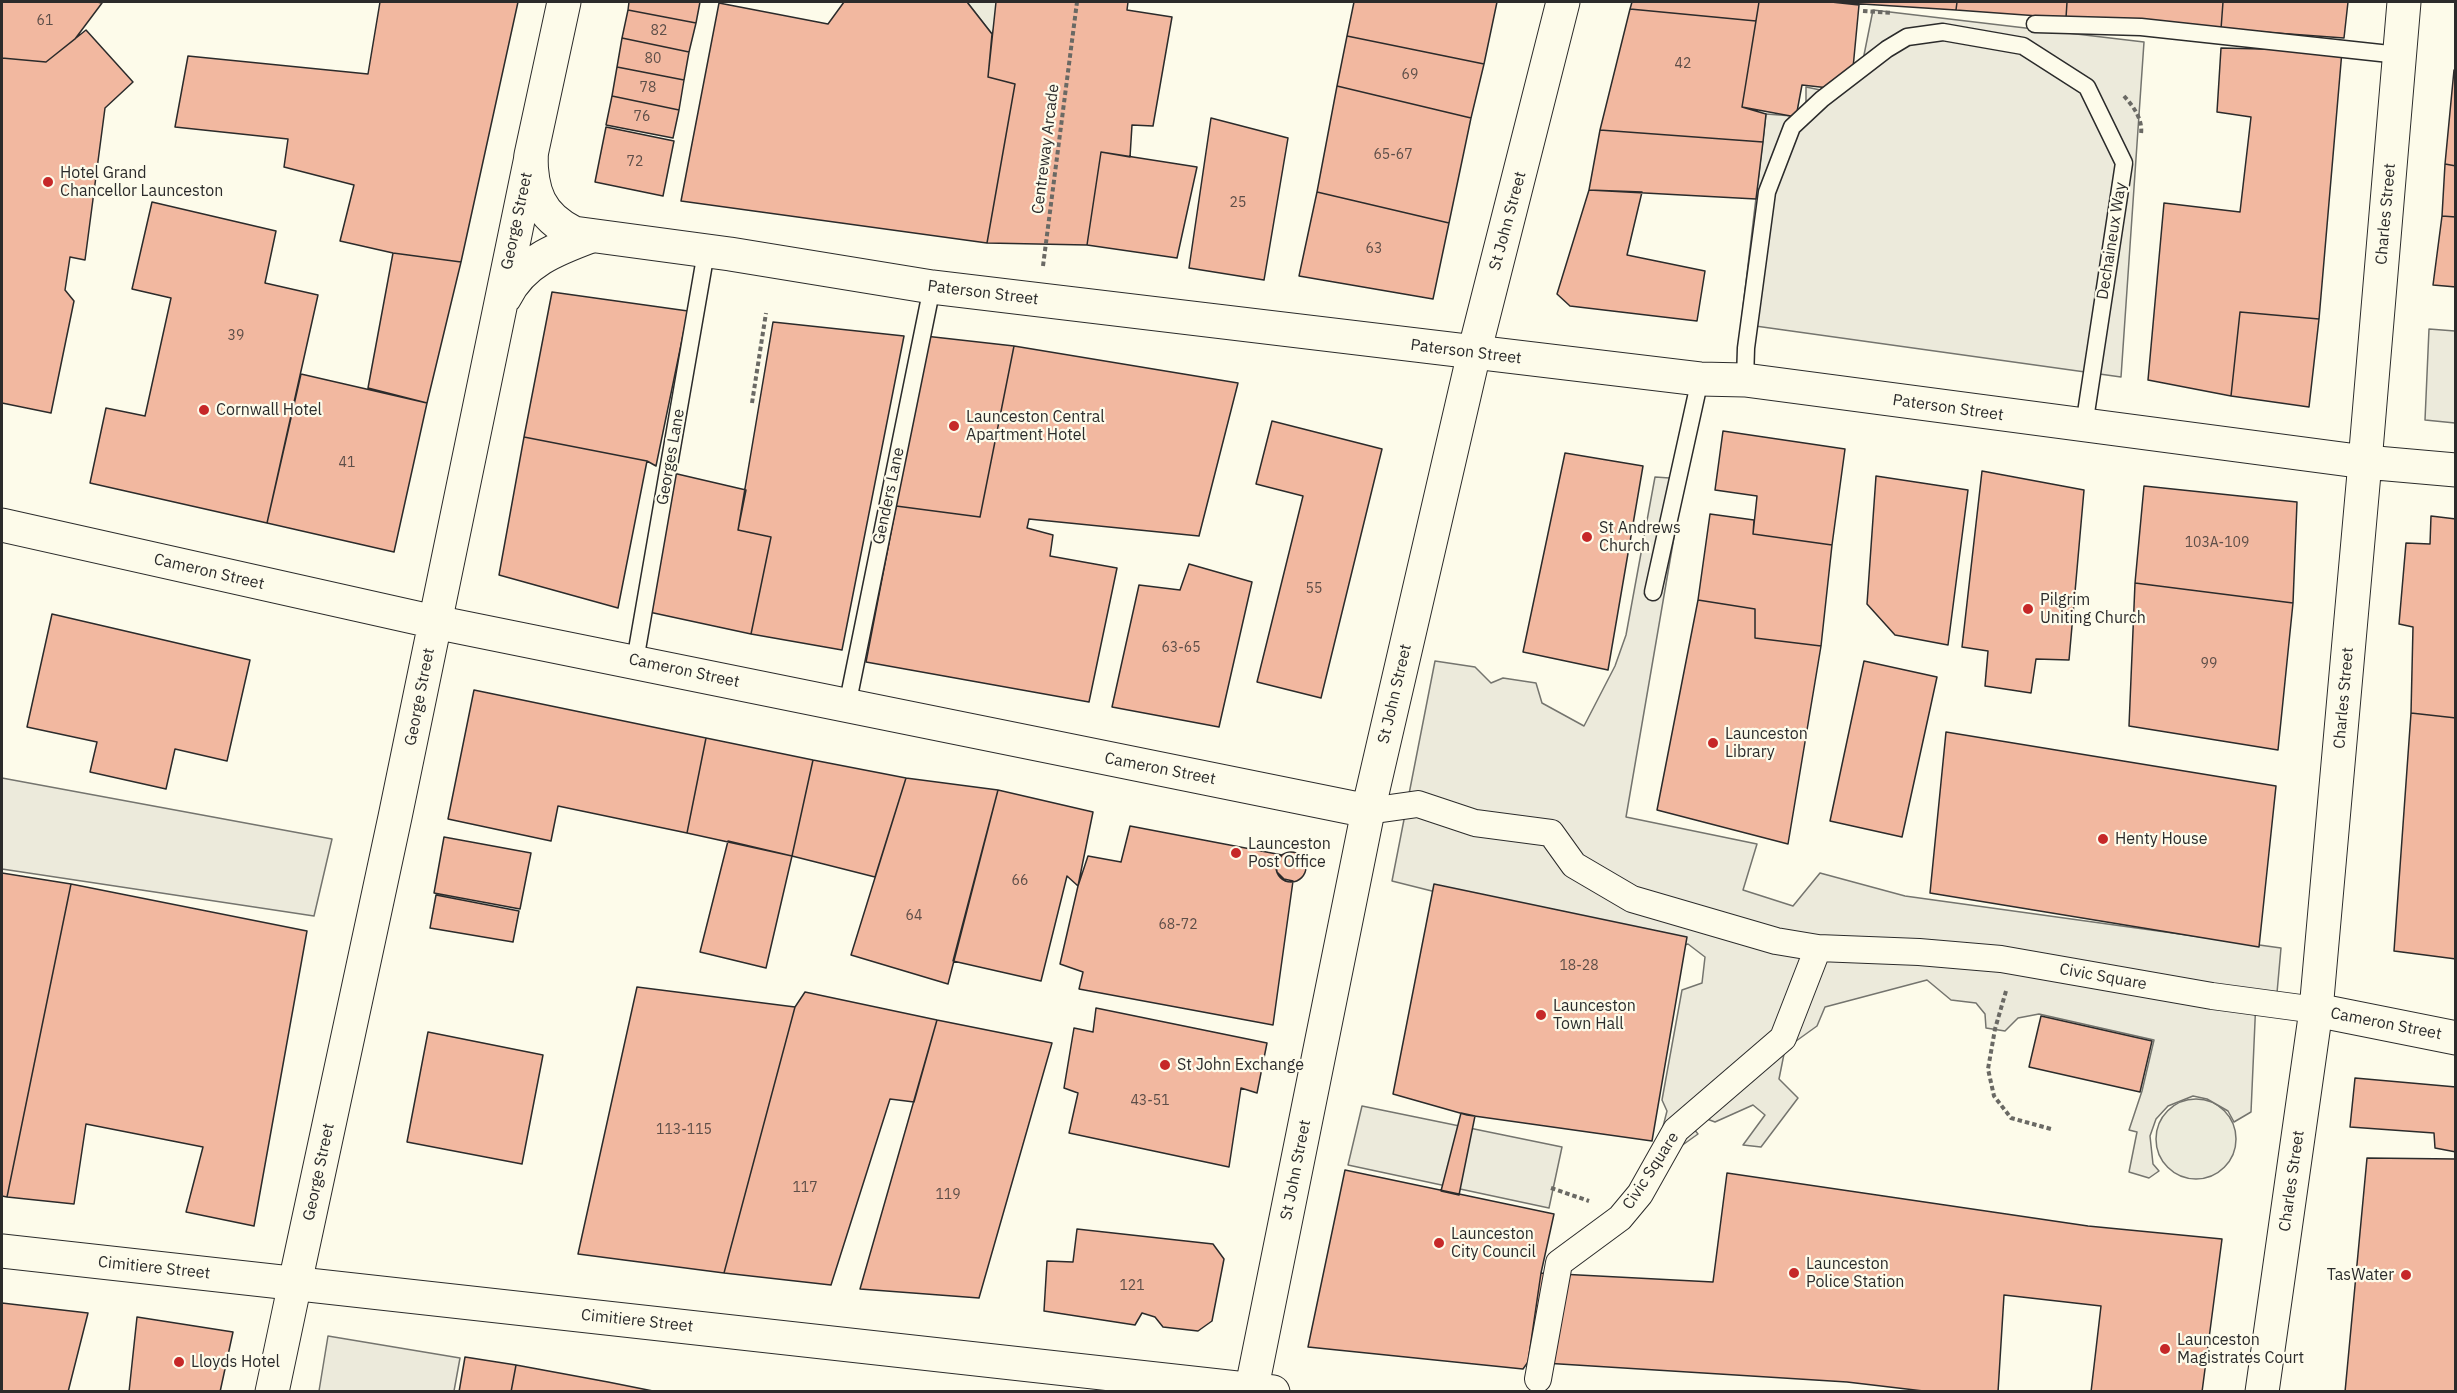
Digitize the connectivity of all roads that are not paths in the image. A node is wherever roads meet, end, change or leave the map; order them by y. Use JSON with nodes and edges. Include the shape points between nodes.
{"nodes":[{"id":1,"x":564,"y":2,"type":"edge"},
{"id":2,"x":1563,"y":2,"type":"edge"},
{"id":3,"x":2404,"y":2,"type":"edge"},
{"id":4,"x":2035,"y":24,"type":"dead end"},
{"id":5,"x":2399,"y":55,"type":"junction"},
{"id":6,"x":531,"y":155,"type":"junction"},
{"id":7,"x":591,"y":236,"type":"junction"},
{"id":8,"x":706,"y":252,"type":"junction"},
{"id":9,"x":932,"y":287,"type":"junction"},
{"id":10,"x":499,"y":309,"type":"junction"},
{"id":11,"x":1474,"y":353,"type":"junction"},
{"id":12,"x":1700,"y":379,"type":"junction"},
{"id":13,"x":1745,"y":380,"type":"junction"},
{"id":14,"x":2084,"y":426,"type":"junction"},
{"id":15,"x":2365,"y":462,"type":"junction"},
{"id":16,"x":2456,"y":470,"type":"edge"},
{"id":17,"x":2,"y":525,"type":"edge"},
{"id":18,"x":1653,"y":592,"type":"dead end"},
{"id":19,"x":435,"y":622,"type":"junction"},
{"id":20,"x":635,"y":661,"type":"junction"},
{"id":21,"x":847,"y":706,"type":"junction"},
{"id":22,"x":1368,"y":811,"type":"junction"},
{"id":23,"x":1818,"y":948,"type":"junction"},
{"id":24,"x":2316,"y":1010,"type":"junction"},
{"id":25,"x":2456,"y":1038,"type":"edge"},
{"id":26,"x":2,"y":1251,"type":"edge"},
{"id":27,"x":295,"y":1283,"type":"junction"},
{"id":28,"x":1538,"y":1379,"type":"dead end"},
{"id":29,"x":1259,"y":1391,"type":"edge"},
{"id":30,"x":272,"y":1392,"type":"edge"},
{"id":31,"x":2262,"y":1392,"type":"edge"}],
"edges":[{"from":1,"to":6,"type":"main road","name":"George Street"},
{"from":2,"to":11,"type":"main road","name":"St John Street"},
{"from":3,"to":5,"type":"main road","name":"Charles Street"},
{"from":4,"to":5,"type":"lane","via":[[2141,27]]},
{"from":5,"to":15,"type":"main road","name":"Charles Street"},
{"from":6,"to":7,"type":"main road","name":"Paterson Street","via":[[534,194],[541,208],[561,227]]},
{"from":6,"to":10,"type":"main road","name":"George Street"},
{"from":7,"to":8,"type":"main road","name":"Paterson Street"},
{"from":7,"to":10,"type":"main road","via":[[533,262],[510,286]]},
{"from":8,"to":9,"type":"main road","name":"Paterson Street"},
{"from":8,"to":20,"type":"lane","name":"Georges Lane"},
{"from":9,"to":11,"type":"main road","name":"Paterson Street"},
{"from":9,"to":21,"type":"lane","name":"Genders Lane"},
{"from":10,"to":19,"type":"main road","name":"George Street"},
{"from":11,"to":12,"type":"main road","name":"Paterson Street"},
{"from":11,"to":22,"type":"main road","name":"St John Street"},
{"from":12,"to":13,"type":"main road","name":"Paterson Street"},
{"from":12,"to":18,"type":"lane"},
{"from":13,"to":14,"type":"main road","name":"Paterson Street"},
{"from":13,"to":14,"type":"lane","name":"Dechaineux Way","via":[[1767,192],[1792,127],[1887,49],[1907,37],[1943,32],[2023,46],[2087,87],[2124,163]]},
{"from":14,"to":15,"type":"main road","name":"Paterson Street"},
{"from":15,"to":16,"type":"main road","name":"Paterson Street"},
{"from":15,"to":24,"type":"main road","name":"Charles Street"},
{"from":17,"to":19,"type":"main road","name":"Cameron Street"},
{"from":19,"to":20,"type":"main road","name":"Cameron Street"},
{"from":19,"to":27,"type":"main road","name":"George Street"},
{"from":20,"to":21,"type":"main road","name":"Cameron Street"},
{"from":21,"to":22,"type":"main road","name":"Cameron Street"},
{"from":22,"to":23,"type":"street","name":"Civic Square","via":[[1418,804],[1475,822],[1551,833],[1574,865],[1632,899],[1776,941]]},
{"from":22,"to":29,"type":"main road","name":"St John Street"},
{"from":23,"to":24,"type":"street","name":"Civic Square","via":[[2014,961]]},
{"from":23,"to":28,"type":"street","name":"Civic Square","via":[[1783,1038],[1676,1130],[1640,1194],[1620,1218],[1559,1263]]},
{"from":24,"to":25,"type":"main road","name":"Cameron Street"},
{"from":24,"to":31,"type":"main road","name":"Charles Street"},
{"from":26,"to":27,"type":"main road","name":"Cimitiere Street"},
{"from":27,"to":29,"type":"main road","name":"Cimitiere Street"},
{"from":27,"to":30,"type":"main road","name":"George Street"}]}
